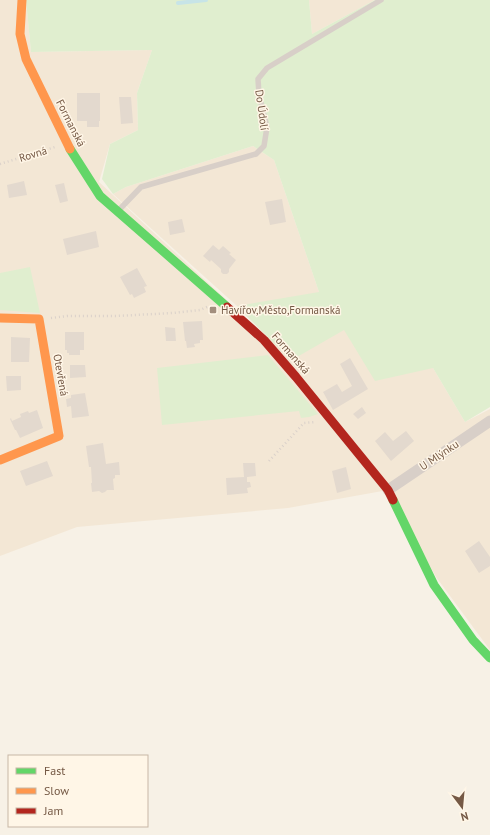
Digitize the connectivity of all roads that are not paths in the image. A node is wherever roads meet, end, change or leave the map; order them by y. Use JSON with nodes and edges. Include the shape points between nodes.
{"nodes":[{"id":1,"x":22,"y":0,"type":"edge"},
{"id":2,"x":381,"y":0,"type":"edge"},
{"id":3,"x":118,"y":212,"type":"junction"},
{"id":4,"x":0,"y":318,"type":"edge"},
{"id":5,"x":490,"y":421,"type":"edge"},
{"id":6,"x":0,"y":460,"type":"edge"},
{"id":7,"x":388,"y":490,"type":"junction"},
{"id":8,"x":490,"y":658,"type":"edge"}],
"edges":[{"from":1,"to":3,"type":"street","name":"Formanská","via":[[20,34],[26,59],[66,144],[100,196]]},
{"from":2,"to":3,"type":"lane","name":"Do Údolí","via":[[267,68],[258,80],[267,127],[264,146],[256,154],[141,187]]},
{"from":3,"to":7,"type":"street","name":"Formanská","via":[[264,340]]},
{"from":4,"to":6,"type":"street","name":"Otevřená","via":[[39,319],[59,436]]},
{"from":5,"to":7,"type":"street","name":"U Mlýnku"},
{"from":7,"to":8,"type":"street","name":"Formanská","via":[[434,584],[473,640]]}]}
